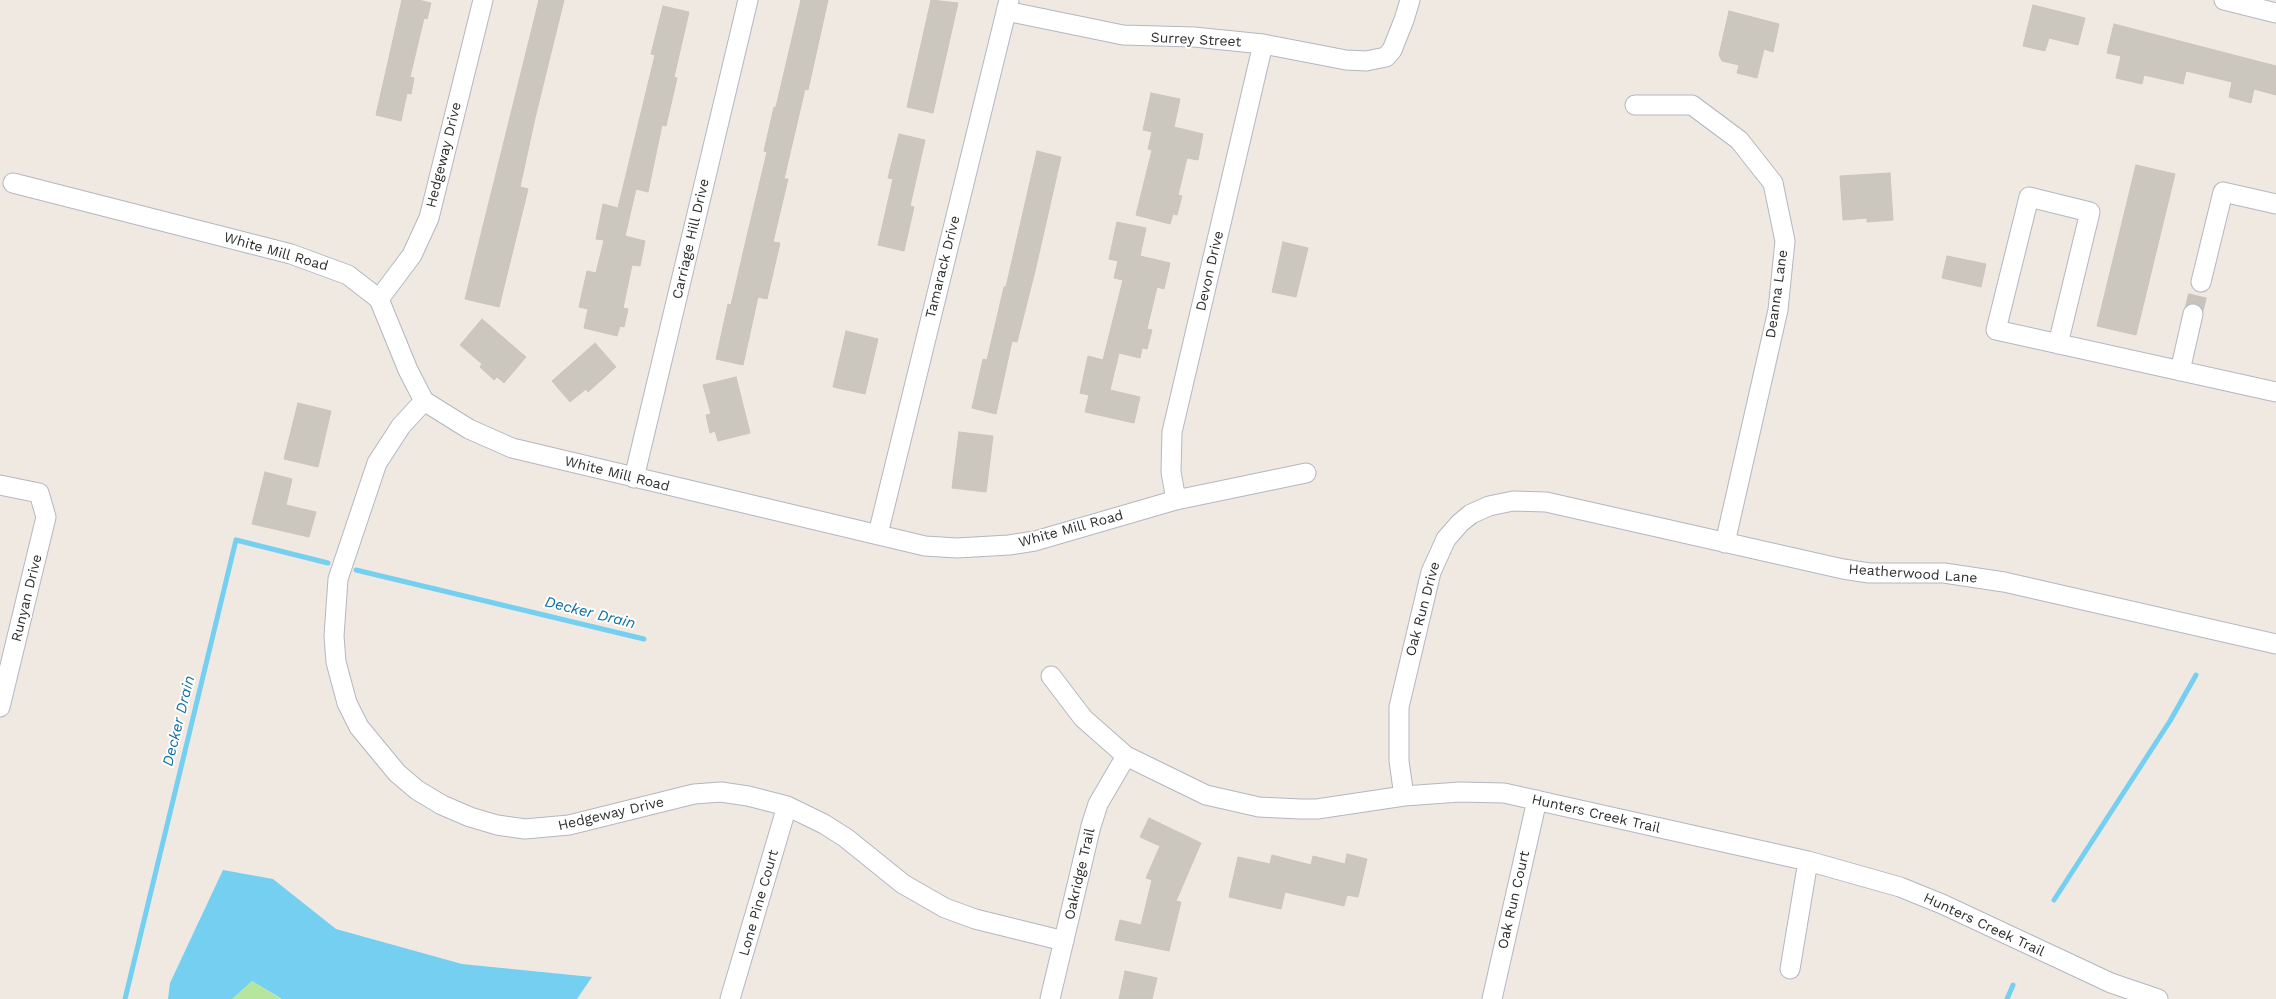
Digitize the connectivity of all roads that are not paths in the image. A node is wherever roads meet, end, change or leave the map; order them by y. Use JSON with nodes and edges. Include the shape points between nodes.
{"nodes":[{"id":1,"x":482,"y":0,"type":"edge"},
{"id":2,"x":748,"y":0,"type":"edge"},
{"id":3,"x":1410,"y":0,"type":"edge"},
{"id":4,"x":2230,"y":1,"type":"edge"},
{"id":5,"x":1008,"y":5,"type":"edge"},
{"id":6,"x":2276,"y":13,"type":"edge"},
{"id":7,"x":1263,"y":44,"type":"junction"},
{"id":8,"x":1635,"y":105,"type":"dead end"},
{"id":9,"x":14,"y":183,"type":"dead end"},
{"id":10,"x":2276,"y":204,"type":"edge"},
{"id":11,"x":2201,"y":282,"type":"tunnel mouth"},
{"id":12,"x":380,"y":299,"type":"junction"},
{"id":13,"x":2193,"y":314,"type":"tunnel mouth"},
{"id":14,"x":2058,"y":344,"type":"junction"},
{"id":15,"x":2180,"y":371,"type":"junction"},
{"id":16,"x":2276,"y":392,"type":"edge"},
{"id":17,"x":424,"y":401,"type":"junction"},
{"id":18,"x":1306,"y":473,"type":"dead end"},
{"id":19,"x":634,"y":478,"type":"junction"},
{"id":20,"x":0,"y":485,"type":"edge"},
{"id":21,"x":1176,"y":500,"type":"junction"},
{"id":22,"x":1579,"y":510,"type":"joint"},
{"id":23,"x":878,"y":534,"type":"junction"},
{"id":24,"x":1725,"y":543,"type":"junction"},
{"id":25,"x":2276,"y":644,"type":"edge"},
{"id":26,"x":1051,"y":676,"type":"dead end"},
{"id":27,"x":0,"y":707,"type":"edge"},
{"id":28,"x":1126,"y":756,"type":"junction"},
{"id":29,"x":1404,"y":796,"type":"junction"},
{"id":30,"x":1537,"y":800,"type":"junction"},
{"id":31,"x":787,"y":806,"type":"junction"},
{"id":32,"x":1808,"y":861,"type":"junction"},
{"id":33,"x":1064,"y":940,"type":"junction"},
{"id":34,"x":1790,"y":969,"type":"dead end"},
{"id":35,"x":730,"y":999,"type":"edge"},
{"id":36,"x":1050,"y":999,"type":"edge"},
{"id":37,"x":1492,"y":999,"type":"edge"},
{"id":38,"x":2158,"y":999,"type":"edge"}],
"edges":[{"from":1,"to":12,"type":"street","name":"Hedgeway Drive","via":[[429,218],[412,255]]},
{"from":2,"to":19,"type":"street","name":"Carriage Hill Drive"},
{"from":3,"to":7,"type":"street","name":"Surrey Street","via":[[1395,43],[1386,57],[1346,60]]},
{"from":4,"to":6,"type":"street"},
{"from":5,"to":7,"type":"street","name":"Surrey Street","via":[[1123,35],[1194,37]]},
{"from":5,"to":23,"type":"street","name":"Tamarack Drive"},
{"from":7,"to":21,"type":"street","name":"Devon Drive","via":[[1172,432],[1171,472]]},
{"from":8,"to":24,"type":"street","name":"Deanna Lane","via":[[1692,105],[1739,140],[1773,183],[1785,241],[1778,310]]},
{"from":9,"to":12,"type":"street","name":"White Mill Road","via":[[323,264],[348,275]]},
{"from":10,"to":11,"type":"street","via":[[2224,192]]},
{"from":12,"to":17,"type":"street"},
{"from":13,"to":15,"type":"street"},
{"from":14,"to":14,"type":"street","via":[[1996,330],[2029,197],[2090,212]]},
{"from":14,"to":15,"type":"street"},
{"from":15,"to":16,"type":"street"},
{"from":17,"to":19,"type":"street","name":"White Mill Road","via":[[469,429],[512,448]]},
{"from":17,"to":31,"type":"street","name":"Hedgeway Drive","via":[[401,426],[377,463],[338,579],[335,602],[336,662],[347,703],[359,728],[397,773],[442,805],[497,825],[525,829],[569,825],[708,792],[748,796]]},
{"from":18,"to":21,"type":"street","name":"White Mill Road"},
{"from":19,"to":23,"type":"street","name":"White Mill Road"},
{"from":20,"to":27,"type":"street","name":"Runyan Drive","via":[[39,493],[46,517]]},
{"from":21,"to":23,"type":"street","name":"White Mill Road","via":[[1059,536],[1009,545],[925,546]]},
{"from":22,"to":24,"type":"street","name":"Heatherwood Lane"},
{"from":22,"to":29,"type":"street","name":"Oak Run Drive","via":[[1524,500],[1492,505],[1471,514],[1446,539],[1430,572],[1399,708],[1399,761]]},
{"from":24,"to":25,"type":"street","name":"Heatherwood Lane","via":[[1869,573],[1944,574],[2004,582]]},
{"from":26,"to":28,"type":"street","name":"Hunters Creek Trail","via":[[1083,718]]},
{"from":28,"to":29,"type":"street","name":"Hunters Creek Trail","via":[[1206,795],[1259,807],[1317,809]]},
{"from":28,"to":33,"type":"street","name":"Oakridge Trail","via":[[1096,811]]},
{"from":29,"to":30,"type":"street","name":"Hunters Creek Trail","via":[[1482,791]]},
{"from":30,"to":32,"type":"street","name":"Hunters Creek Trail"},
{"from":30,"to":37,"type":"street","name":"Oak Run Court"},
{"from":31,"to":33,"type":"street","name":"Hedgeway Drive","via":[[846,838],[903,884],[945,908]]},
{"from":31,"to":35,"type":"street","name":"Lone Pine Court"},
{"from":32,"to":34,"type":"street"},
{"from":32,"to":38,"type":"street","name":"Hunters Creek Trail","via":[[1900,887],[2111,983]]},
{"from":33,"to":36,"type":"street","name":"Oakridge Trail"}]}
